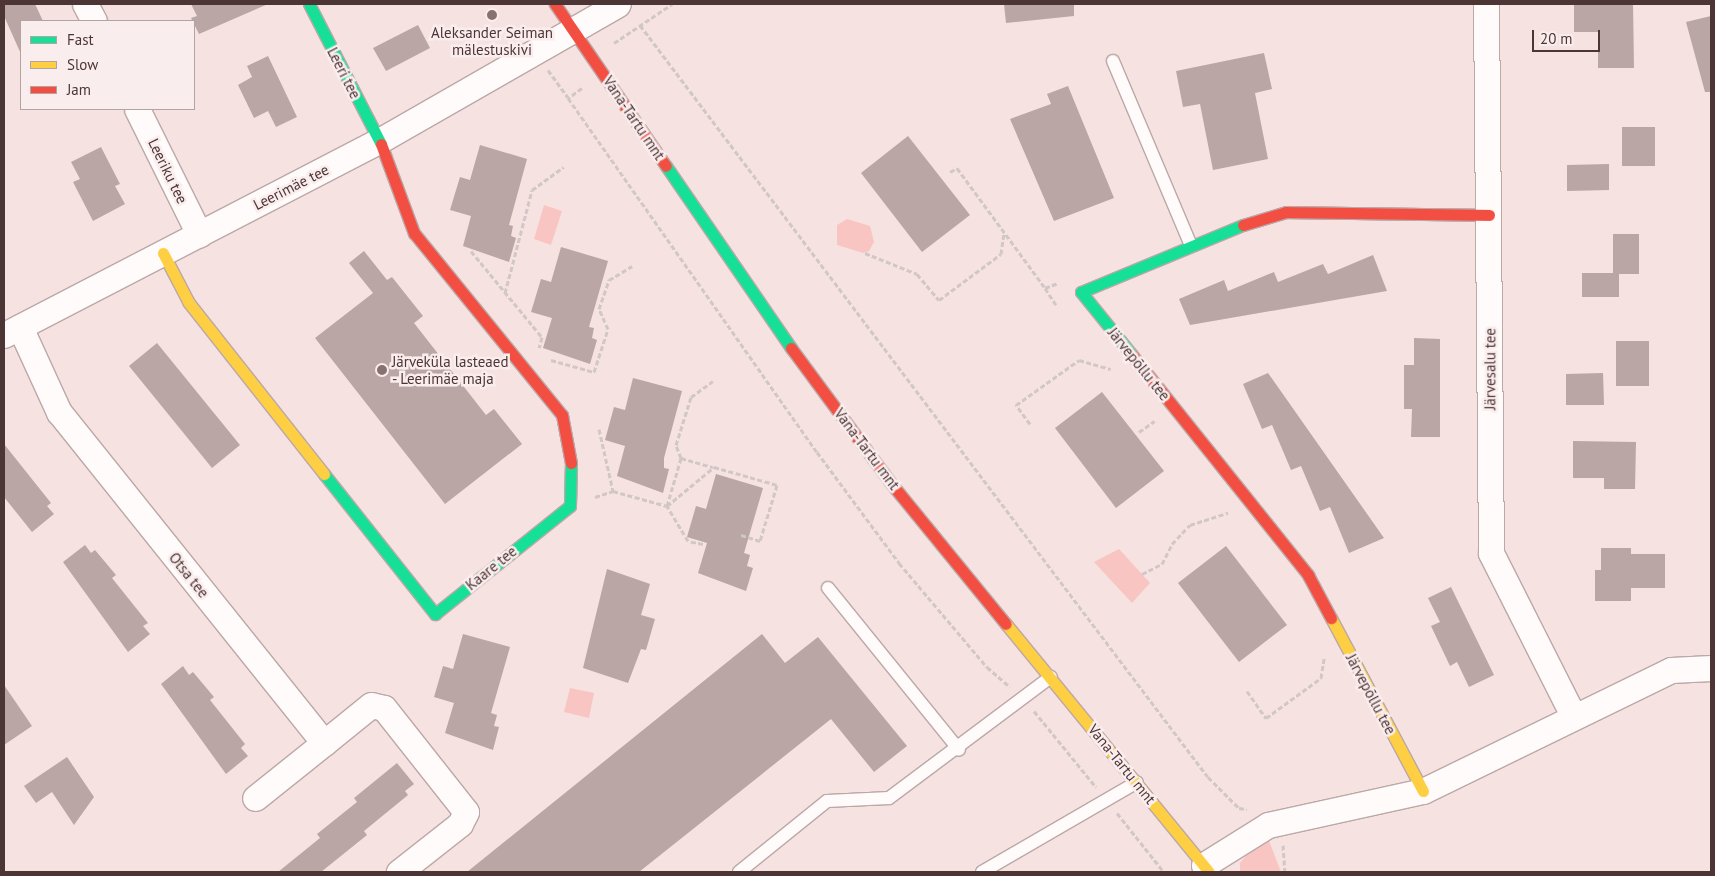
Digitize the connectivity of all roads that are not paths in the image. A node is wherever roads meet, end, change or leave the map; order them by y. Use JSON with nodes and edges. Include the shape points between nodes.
{"nodes":[{"id":1,"x":85,"y":4,"type":"edge"},
{"id":2,"x":309,"y":4,"type":"edge"},
{"id":3,"x":555,"y":4,"type":"edge"},
{"id":4,"x":618,"y":4,"type":"edge"},
{"id":5,"x":1486,"y":4,"type":"edge"},
{"id":6,"x":93,"y":20,"type":"edge"},
{"id":7,"x":574,"y":32,"type":"junction"},
{"id":8,"x":1113,"y":61,"type":"dead end"},
{"id":9,"x":137,"y":110,"type":"edge"},
{"id":10,"x":380,"y":142,"type":"junction"},
{"id":11,"x":1489,"y":215,"type":"junction"},
{"id":12,"x":199,"y":234,"type":"junction"},
{"id":13,"x":1192,"y":246,"type":"junction"},
{"id":14,"x":163,"y":253,"type":"junction"},
{"id":15,"x":12,"y":331,"type":"edge"},
{"id":16,"x":828,"y":588,"type":"dead end"},
{"id":17,"x":1711,"y":668,"type":"edge"},
{"id":18,"x":1051,"y":677,"type":"junction"},
{"id":19,"x":1573,"y":715,"type":"junction"},
{"id":20,"x":324,"y":743,"type":"junction"},
{"id":21,"x":959,"y":750,"type":"junction"},
{"id":22,"x":1137,"y":782,"type":"junction"},
{"id":23,"x":1423,"y":791,"type":"junction"},
{"id":24,"x":255,"y":798,"type":"dead end"},
{"id":25,"x":1206,"y":869,"type":"edge"},
{"id":26,"x":399,"y":872,"type":"edge"},
{"id":27,"x":739,"y":872,"type":"edge"},
{"id":28,"x":982,"y":872,"type":"edge"}],
"edges":[{"from":1,"to":6,"type":"street"},
{"from":2,"to":10,"type":"street","name":"Leeri tee"},
{"from":3,"to":7,"type":"street","name":"Vana-Tartu mnt"},
{"from":4,"to":7,"type":"street","name":"Leerimäe tee"},
{"from":5,"to":11,"type":"street","name":"Järvesalu tee"},
{"from":7,"to":10,"type":"street","name":"Leerimäe tee"},
{"from":7,"to":18,"type":"street","name":"Vana-Tartu mnt","via":[[781,335],[890,482]]},
{"from":8,"to":13,"type":"lane"},
{"from":9,"to":12,"type":"street","name":"Leeriku tee"},
{"from":10,"to":12,"type":"street","name":"Leerimäe tee"},
{"from":10,"to":14,"type":"street","name":"Kaare tee","via":[[414,233],[562,415],[571,459],[570,506],[435,614],[189,303]]},
{"from":11,"to":13,"type":"street","name":"Järvepõllu tee","via":[[1286,212]]},
{"from":11,"to":19,"type":"street","name":"Järvesalu tee","via":[[1491,553]]},
{"from":12,"to":14,"type":"street","name":"Leerimäe tee"},
{"from":13,"to":23,"type":"street","name":"Järvepõllu tee","via":[[1081,292],[1308,575]]},
{"from":14,"to":15,"type":"street","name":"Leerimäe tee"},
{"from":15,"to":20,"type":"street","name":"Otsa tee","via":[[59,412]]},
{"from":16,"to":21,"type":"lane"},
{"from":17,"to":19,"type":"street","via":[[1670,670]]},
{"from":18,"to":21,"type":"lane"},
{"from":18,"to":22,"type":"street","name":"Vana-Tartu mnt"},
{"from":19,"to":23,"type":"street"},
{"from":20,"to":24,"type":"street"},
{"from":20,"to":26,"type":"street","via":[[371,705],[384,708],[466,812],[460,824]]},
{"from":21,"to":27,"type":"lane","via":[[889,798],[827,801]]},
{"from":22,"to":25,"type":"street","name":"Vana-Tartu mnt"},
{"from":22,"to":28,"type":"lane"},
{"from":23,"to":25,"type":"street","via":[[1268,825]]}]}
